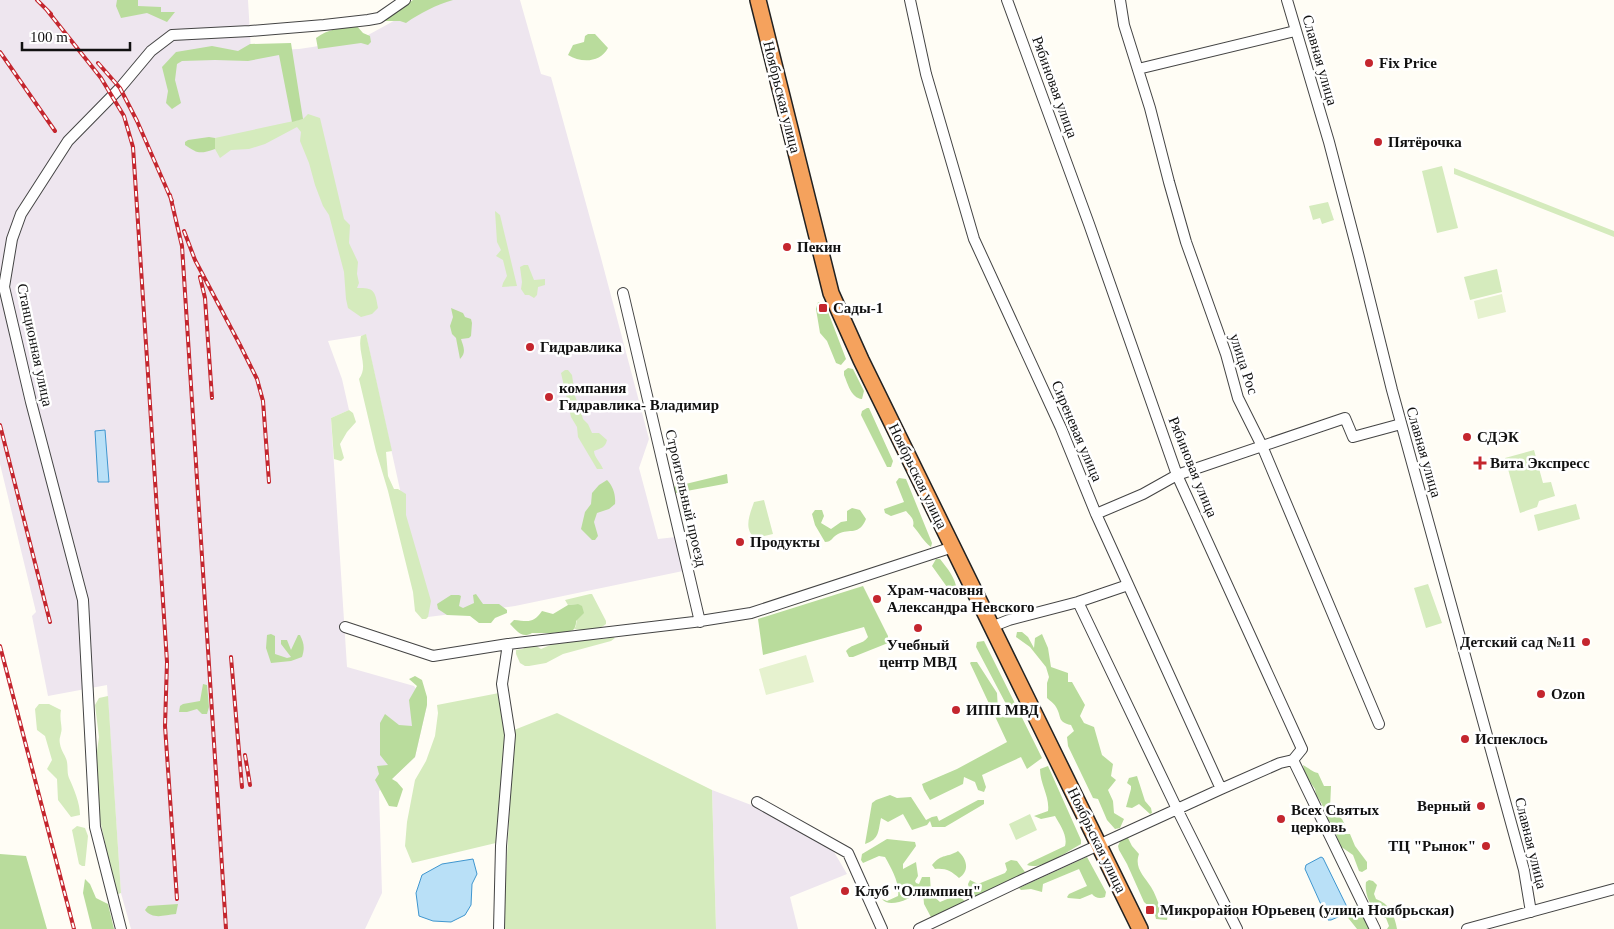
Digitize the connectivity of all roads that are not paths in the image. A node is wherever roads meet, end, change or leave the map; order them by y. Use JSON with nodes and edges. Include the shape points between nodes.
{"nodes":[{"id":1,"x":405,"y":0,"type":"edge"},
{"id":2,"x":758,"y":0,"type":"edge"},
{"id":3,"x":910,"y":0,"type":"edge"},
{"id":4,"x":1007,"y":0,"type":"edge"},
{"id":5,"x":1120,"y":0,"type":"edge"},
{"id":6,"x":1287,"y":0,"type":"edge"},
{"id":7,"x":1295,"y":31,"type":"junction"},
{"id":8,"x":1138,"y":69,"type":"junction"},
{"id":9,"x":623,"y":293,"type":"dead end"},
{"id":10,"x":1401,"y":424,"type":"junction"},
{"id":11,"x":1262,"y":446,"type":"junction"},
{"id":12,"x":1177,"y":474,"type":"junction"},
{"id":13,"x":1096,"y":514,"type":"junction"},
{"id":14,"x":953,"y":547,"type":"junction"},
{"id":15,"x":1128,"y":585,"type":"junction"},
{"id":16,"x":1078,"y":602,"type":"junction"},
{"id":17,"x":700,"y":622,"type":"junction"},
{"id":18,"x":345,"y":627,"type":"dead end"},
{"id":19,"x":991,"y":627,"type":"junction"},
{"id":20,"x":508,"y":644,"type":"junction"},
{"id":21,"x":1378,"y":724,"type":"dead end"},
{"id":22,"x":1293,"y":760,"type":"junction"},
{"id":23,"x":1221,"y":789,"type":"junction"},
{"id":24,"x":758,"y":802,"type":"dead end"},
{"id":25,"x":1177,"y":810,"type":"junction"},
{"id":26,"x":1099,"y":845,"type":"junction"},
{"id":27,"x":1614,"y":889,"type":"edge"},
{"id":28,"x":1531,"y":912,"type":"junction"},
{"id":29,"x":120,"y":929,"type":"edge"},
{"id":30,"x":499,"y":929,"type":"edge"},
{"id":31,"x":882,"y":929,"type":"edge"},
{"id":32,"x":919,"y":929,"type":"edge"},
{"id":33,"x":1140,"y":929,"type":"edge"},
{"id":34,"x":1236,"y":929,"type":"edge"},
{"id":35,"x":1375,"y":929,"type":"edge"},
{"id":36,"x":1467,"y":929,"type":"edge"}],
"edges":[{"from":1,"to":29,"type":"street","name":"Станционная улица","via":[[379,18],[368,20],[172,35],[151,51],[68,141],[21,214],[12,239],[4,287],[83,600],[95,827]]},
{"from":2,"to":14,"type":"highway","name":"Ноябрьская улица","via":[[831,293]]},
{"from":3,"to":13,"type":"street","name":"Сиреневая улица","via":[[926,74],[974,239],[1061,428]]},
{"from":4,"to":12,"type":"street","name":"Рябиновая улица"},
{"from":5,"to":8,"type":"street","name":"улица Рос"},
{"from":6,"to":7,"type":"street","name":"Славная улица"},
{"from":7,"to":8,"type":"street"},
{"from":7,"to":10,"type":"street","name":"Славная улица","via":[[1328,142]]},
{"from":8,"to":11,"type":"street","name":"улица Рос","via":[[1186,242],[1226,354],[1238,398]]},
{"from":9,"to":17,"type":"street","name":"Строительный проезд"},
{"from":10,"to":11,"type":"street","via":[[1352,437],[1345,418]]},
{"from":10,"to":28,"type":"street","name":"Славная улица","via":[[1524,870]]},
{"from":11,"to":12,"type":"street"},
{"from":11,"to":21,"type":"street","name":"улица Рос"},
{"from":12,"to":13,"type":"street","via":[[1143,494]]},
{"from":12,"to":22,"type":"street","name":"Рябиновая улица","via":[[1302,749]]},
{"from":13,"to":15,"type":"street","name":"Сиреневая улица"},
{"from":14,"to":17,"type":"street","via":[[751,613]]},
{"from":14,"to":19,"type":"highway","name":"Ноябрьская улица"},
{"from":15,"to":16,"type":"street"},
{"from":15,"to":23,"type":"street","name":"Сиреневая улица"},
{"from":16,"to":19,"type":"street"},
{"from":16,"to":25,"type":"street"},
{"from":17,"to":20,"type":"street"},
{"from":18,"to":20,"type":"street","via":[[433,656]]},
{"from":19,"to":26,"type":"highway","name":"Ноябрьская улица"},
{"from":20,"to":30,"type":"street","via":[[502,684],[510,735],[501,846]]},
{"from":22,"to":23,"type":"street"},
{"from":22,"to":35,"type":"street"},
{"from":23,"to":25,"type":"street"},
{"from":24,"to":31,"type":"street","via":[[848,853]]},
{"from":25,"to":26,"type":"street"},
{"from":25,"to":34,"type":"street"},
{"from":26,"to":32,"type":"street"},
{"from":26,"to":33,"type":"highway","name":"Ноябрьская улица"},
{"from":27,"to":28,"type":"street"},
{"from":28,"to":36,"type":"street"}]}
